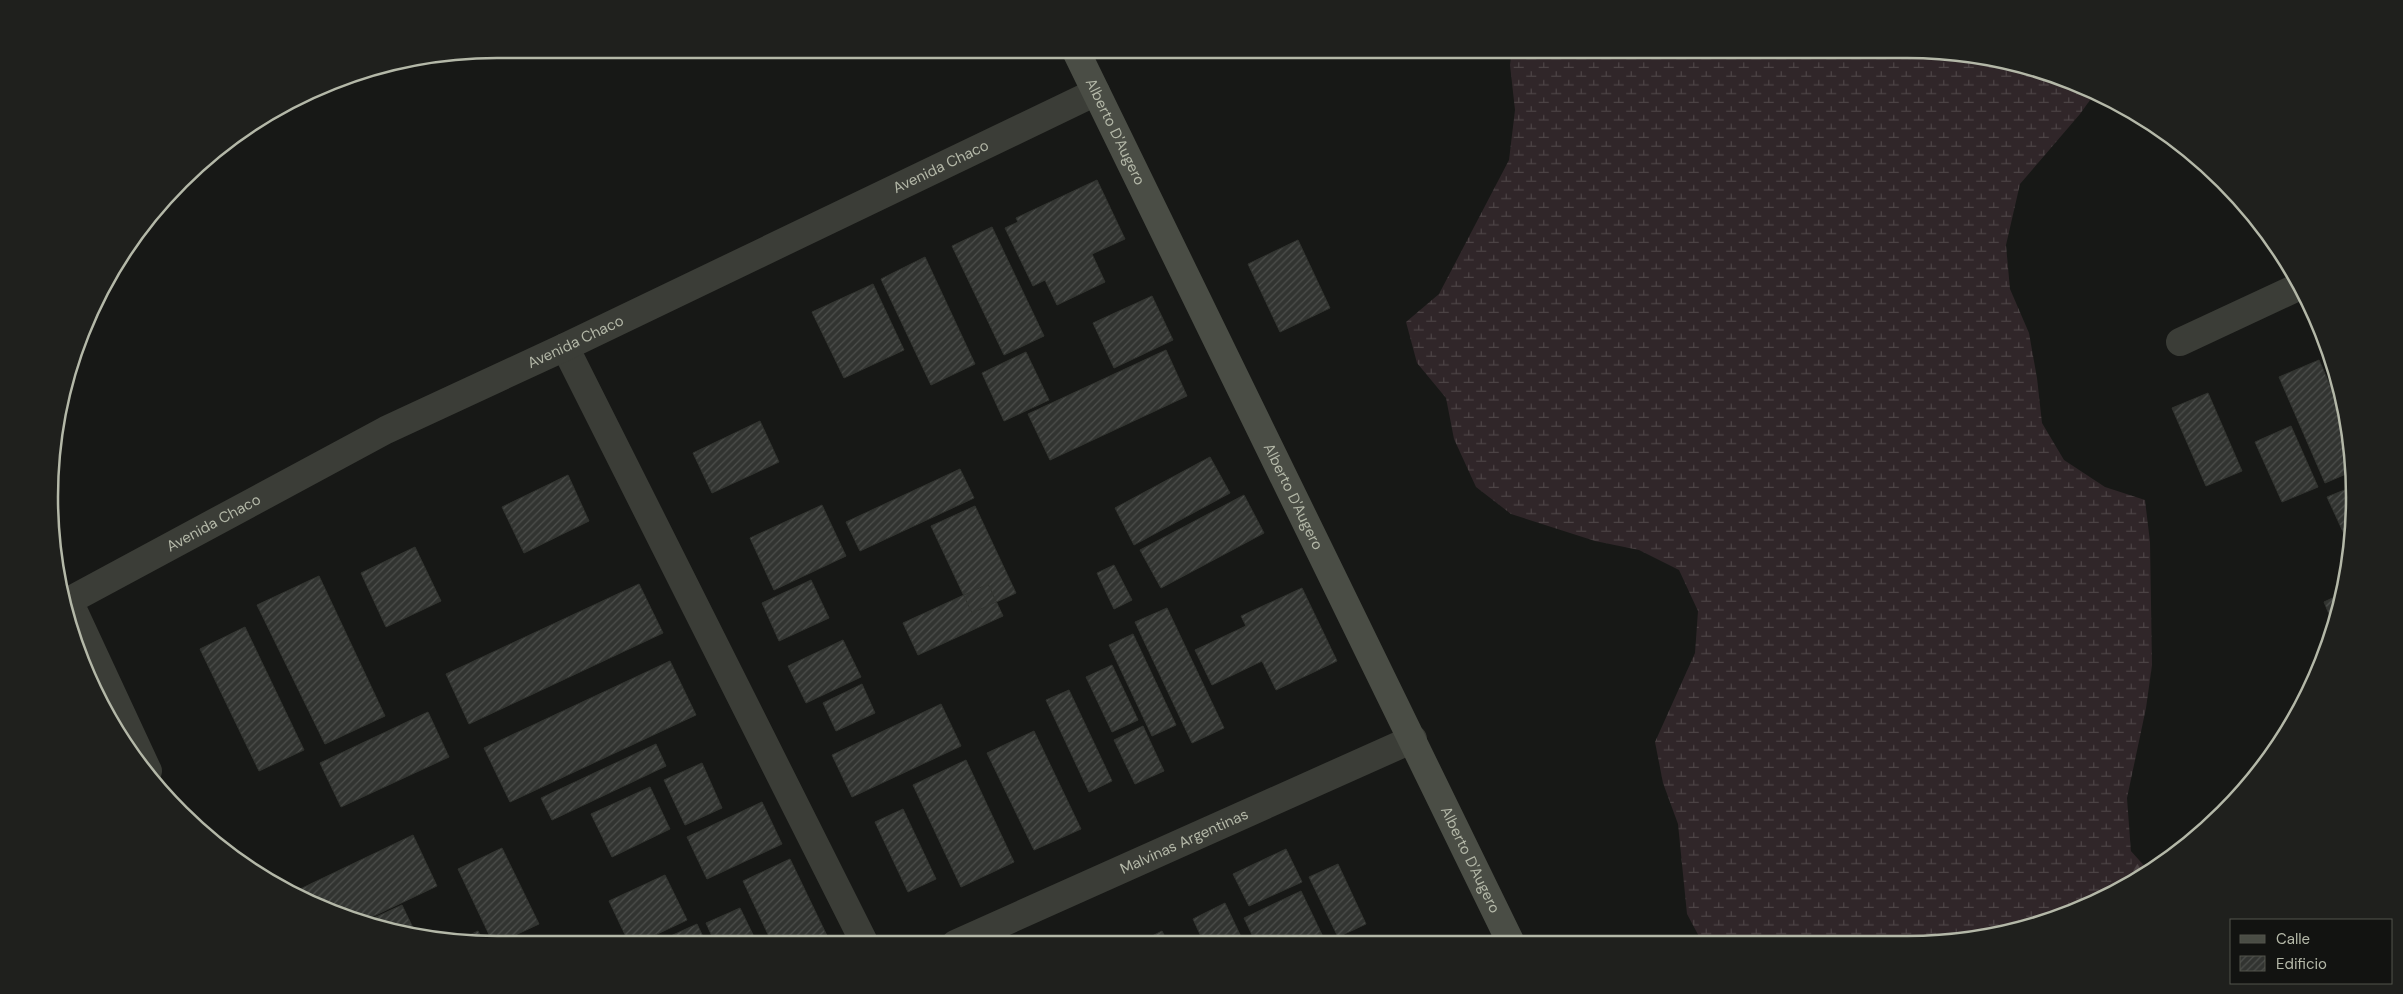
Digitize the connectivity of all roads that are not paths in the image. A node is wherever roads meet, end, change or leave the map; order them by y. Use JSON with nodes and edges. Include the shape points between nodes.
{"nodes":[{"id":1,"x":1079,"y":58,"type":"edge"},
{"id":2,"x":1096,"y":92,"type":"junction"},
{"id":3,"x":2293,"y":289,"type":"edge"},
{"id":4,"x":2180,"y":342,"type":"dead end"},
{"id":5,"x":565,"y":347,"type":"junction"},
{"id":6,"x":70,"y":600,"type":"edge"},
{"id":7,"x":76,"y":622,"type":"edge"},
{"id":8,"x":1413,"y":739,"type":"junction"},
{"id":9,"x":137,"y":749,"type":"edge"},
{"id":10,"x":861,"y":936,"type":"edge"},
{"id":11,"x":973,"y":936,"type":"edge"},
{"id":12,"x":1509,"y":936,"type":"edge"}],
"edges":[{"from":1,"to":2,"type":"main road","name":"Alberto D'Augero"},
{"from":2,"to":5,"type":"street","name":"Avenida Chaco"},
{"from":2,"to":8,"type":"main road","name":"Alberto D'Augero"},
{"from":3,"to":4,"type":"street"},
{"from":5,"to":6,"type":"street","name":"Avenida Chaco","via":[[386,430]]},
{"from":5,"to":10,"type":"street"},
{"from":7,"to":9,"type":"street"},
{"from":8,"to":11,"type":"street","name":"Malvinas Argentinas"},
{"from":8,"to":12,"type":"main road","name":"Alberto D'Augero"}]}
